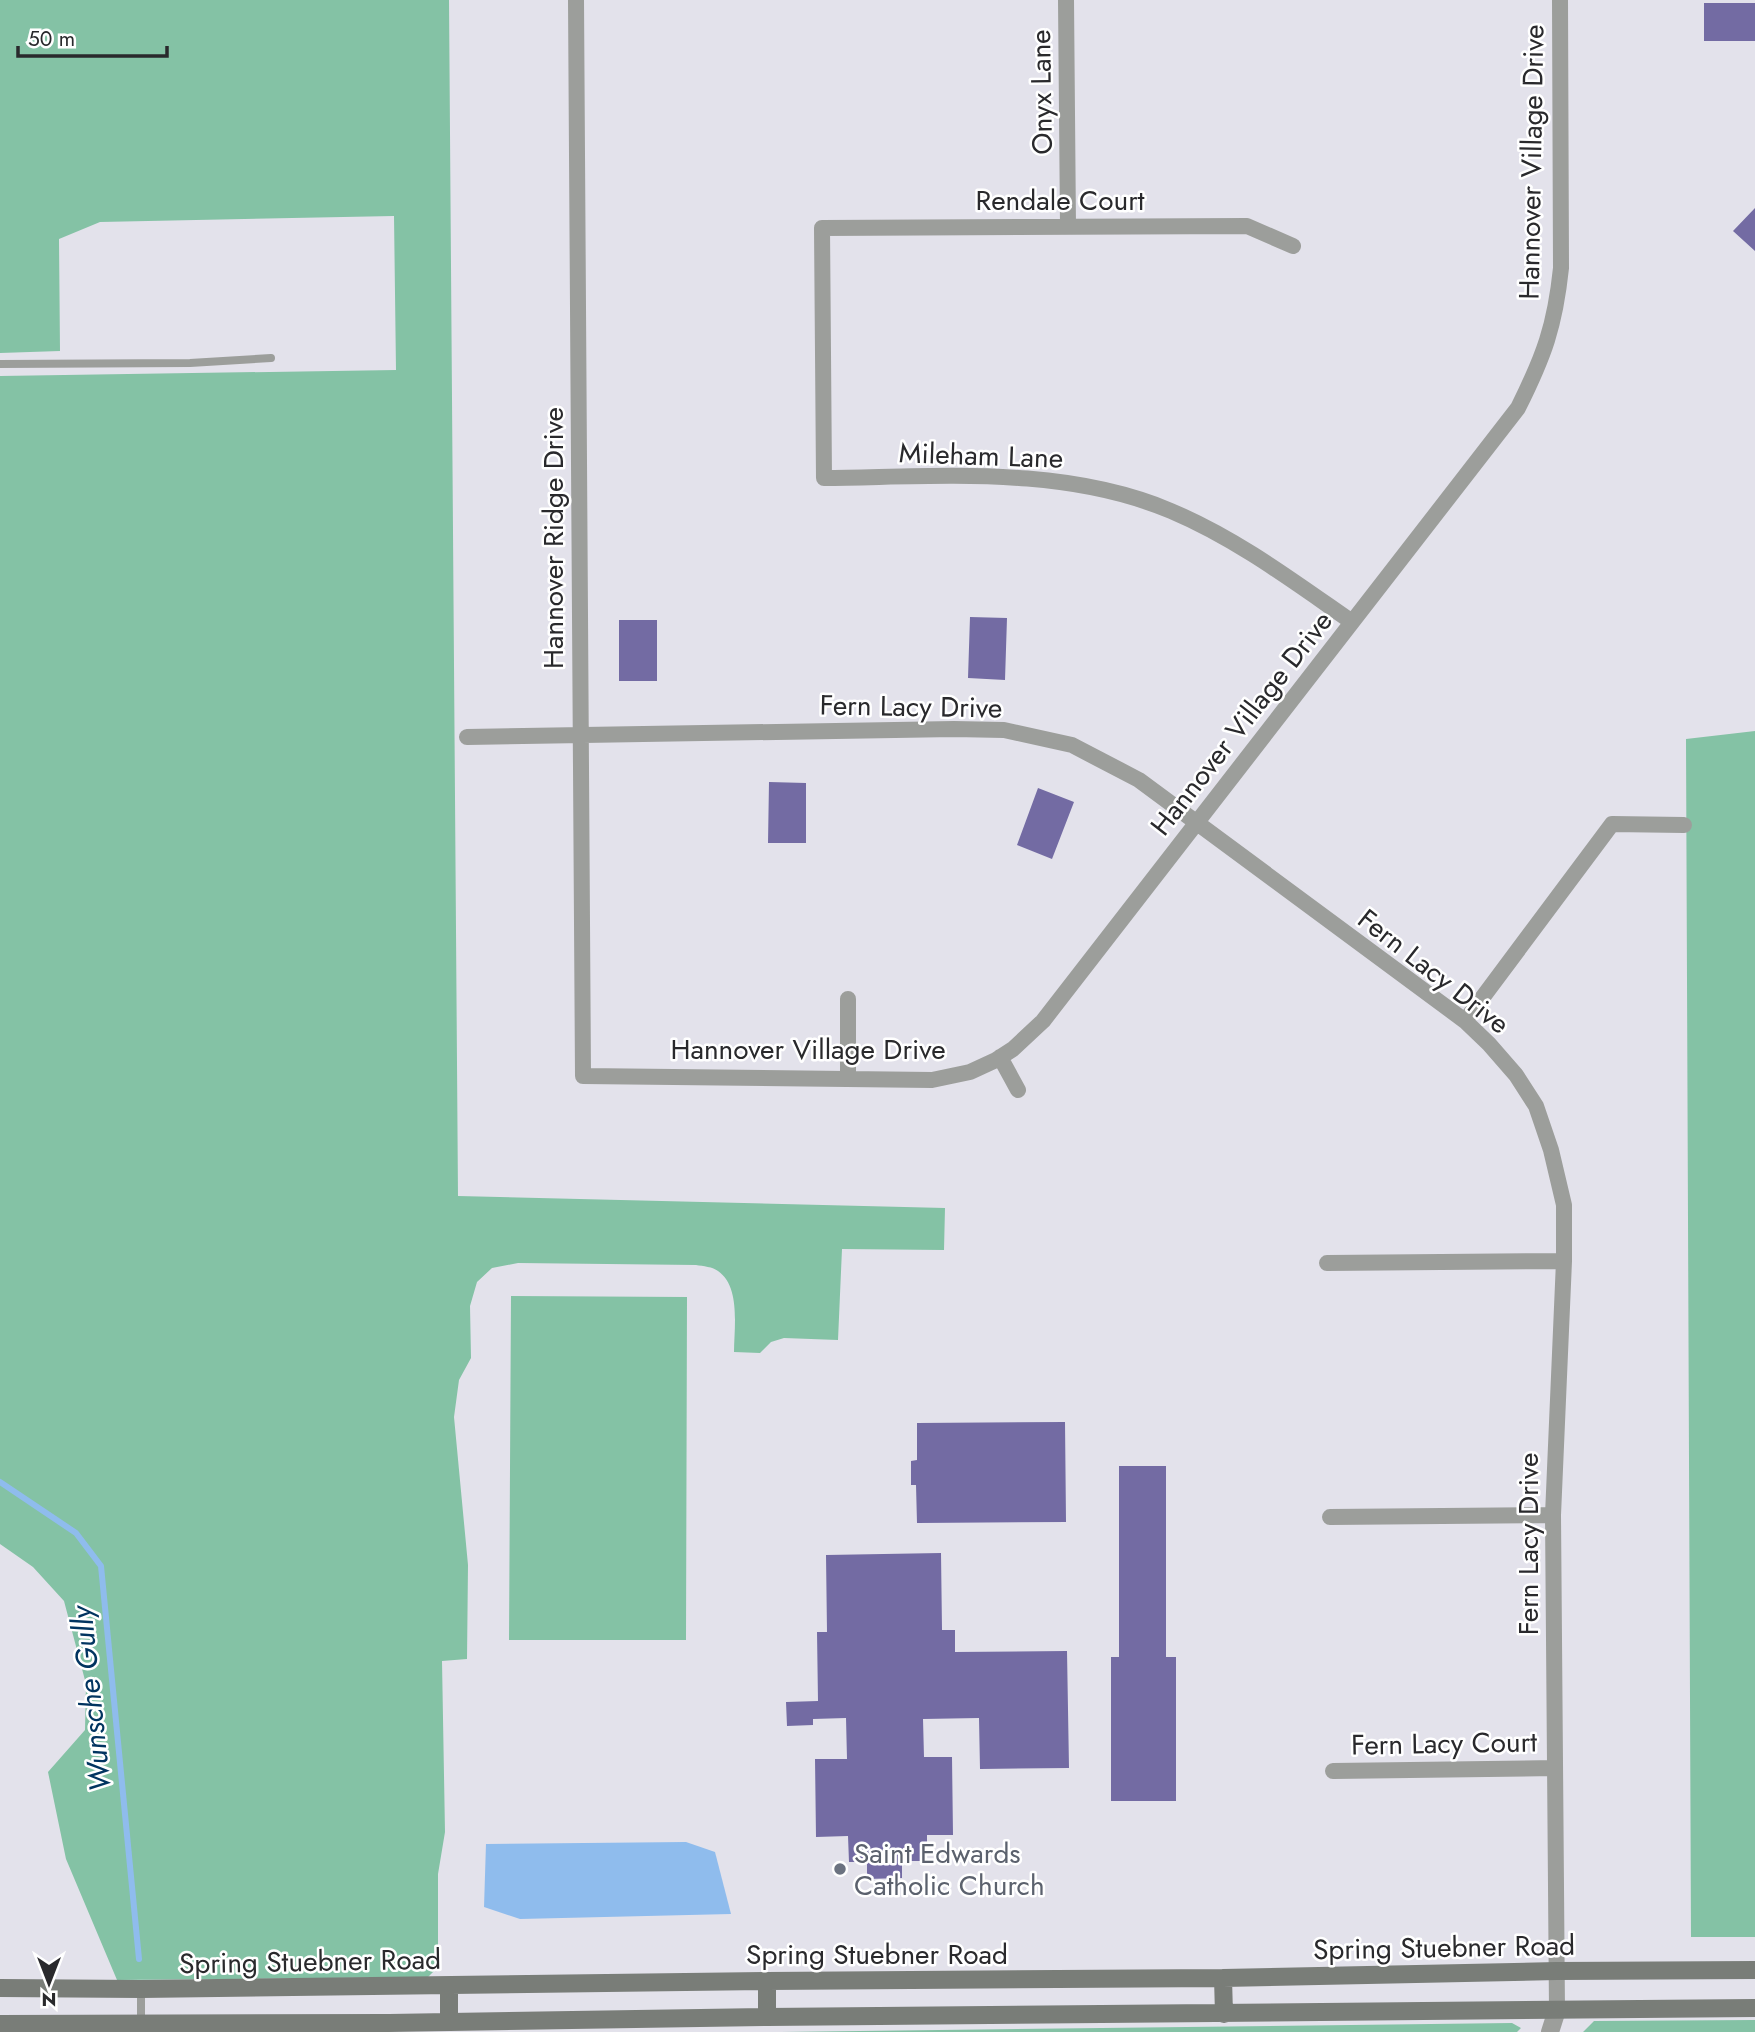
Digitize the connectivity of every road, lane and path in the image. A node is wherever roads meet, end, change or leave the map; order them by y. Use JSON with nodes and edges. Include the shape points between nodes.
{"nodes":[{"id":1,"x":576,"y":0,"type":"edge"},
{"id":2,"x":1066,"y":0,"type":"edge"},
{"id":3,"x":1560,"y":0,"type":"edge"},
{"id":4,"x":1068,"y":226,"type":"junction"},
{"id":5,"x":822,"y":228,"type":"joint"},
{"id":6,"x":1293,"y":246,"type":"dead end"},
{"id":7,"x":271,"y":358,"type":"dead end"},
{"id":8,"x":0,"y":364,"type":"edge"},
{"id":9,"x":1352,"y":622,"type":"junction"},
{"id":10,"x":581,"y":734,"type":"junction"},
{"id":11,"x":467,"y":737,"type":"dead end"},
{"id":12,"x":1196,"y":824,"type":"junction"},
{"id":13,"x":1684,"y":825,"type":"dead end"},
{"id":14,"x":848,"y":999,"type":"dead end"},
{"id":15,"x":1465,"y":1021,"type":"junction"},
{"id":16,"x":1000,"y":1057,"type":"junction"},
{"id":17,"x":583,"y":1076,"type":"joint"},
{"id":18,"x":848,"y":1078,"type":"junction"},
{"id":19,"x":1018,"y":1090,"type":"dead end"},
{"id":20,"x":1564,"y":1261,"type":"junction"},
{"id":21,"x":1327,"y":1263,"type":"dead end"},
{"id":22,"x":1553,"y":1515,"type":"junction"},
{"id":23,"x":1330,"y":1517,"type":"dead end"},
{"id":24,"x":1555,"y":1768,"type":"junction"},
{"id":25,"x":1333,"y":1771,"type":"dead end"},
{"id":26,"x":1755,"y":1970,"type":"edge"},
{"id":27,"x":1557,"y":1971,"type":"junction"},
{"id":28,"x":1223,"y":1978,"type":"junction"},
{"id":29,"x":767,"y":1981,"type":"junction"},
{"id":30,"x":449,"y":1986,"type":"junction"},
{"id":31,"x":0,"y":1989,"type":"edge"},
{"id":32,"x":141,"y":1989,"type":"junction"},
{"id":33,"x":1755,"y":2008,"type":"edge"},
{"id":34,"x":1557,"y":2010,"type":"junction"},
{"id":35,"x":1224,"y":2014,"type":"junction"},
{"id":36,"x":767,"y":2017,"type":"junction"},
{"id":37,"x":449,"y":2022,"type":"junction"},
{"id":38,"x":0,"y":2024,"type":"edge"},
{"id":39,"x":141,"y":2029,"type":"edge"},
{"id":40,"x":1550,"y":2032,"type":"edge"},
{"id":41,"x":1562,"y":2032,"type":"edge"}],
"edges":[{"from":1,"to":10,"type":"street","name":"Hannover Ridge Drive"},
{"from":2,"to":4,"type":"street","name":"Onyx Lane"},
{"from":3,"to":9,"type":"street","name":"Hannover Village Drive","via":[[1561,268],[1557,308],[1542,361],[1518,408]]},
{"from":4,"to":5,"type":"street","name":"Rendale Court"},
{"from":4,"to":6,"type":"street","name":"Rendale Court","via":[[1247,226]]},
{"from":5,"to":9,"type":"street","name":"Mileham Lane","via":[[824,478],[1004,477],[1105,491],[1168,510],[1250,551]]},
{"from":7,"to":8,"type":"lane"},
{"from":9,"to":12,"type":"street","name":"Hannover Village Drive"},
{"from":10,"to":11,"type":"street","name":"Fern Lacy Drive"},
{"from":10,"to":12,"type":"street","name":"Fern Lacy Drive","via":[[1004,730],[1072,745],[1139,780]]},
{"from":10,"to":17,"type":"street","name":"Hannover Ridge Drive"},
{"from":12,"to":15,"type":"street","name":"Fern Lacy Drive"},
{"from":12,"to":16,"type":"street","name":"Hannover Village Drive","via":[[1043,1021]]},
{"from":13,"to":15,"type":"street","via":[[1612,824]]},
{"from":14,"to":18,"type":"street"},
{"from":15,"to":20,"type":"street","name":"Fern Lacy Drive","via":[[1516,1075],[1536,1106],[1563,1205]]},
{"from":16,"to":18,"type":"street","name":"Hannover Village Drive","via":[[970,1072],[933,1080]]},
{"from":16,"to":19,"type":"street"},
{"from":17,"to":18,"type":"street","name":"Hannover Village Drive"},
{"from":20,"to":21,"type":"street"},
{"from":20,"to":22,"type":"street","name":"Fern Lacy Drive"},
{"from":22,"to":23,"type":"street"},
{"from":22,"to":24,"type":"street","name":"Fern Lacy Drive"},
{"from":24,"to":25,"type":"street","name":"Fern Lacy Court"},
{"from":24,"to":27,"type":"street","name":"Fern Lacy Drive"},
{"from":26,"to":27,"type":"main road","name":"Spring Stuebner Road"},
{"from":27,"to":28,"type":"main road","name":"Spring Stuebner Road"},
{"from":27,"to":34,"type":"street","name":"Fern Lacy Drive"},
{"from":28,"to":29,"type":"main road","name":"Spring Stuebner Road"},
{"from":28,"to":35,"type":"main road"},
{"from":29,"to":30,"type":"main road","name":"Spring Stuebner Road"},
{"from":29,"to":36,"type":"main road"},
{"from":30,"to":32,"type":"main road","name":"Spring Stuebner Road"},
{"from":30,"to":37,"type":"main road"},
{"from":31,"to":32,"type":"main road","name":"Spring Stuebner Road"},
{"from":32,"to":39,"type":"lane"},
{"from":33,"to":34,"type":"main road"},
{"from":34,"to":35,"type":"main road"},
{"from":34,"to":40,"type":"street"},
{"from":34,"to":41,"type":"street"},
{"from":35,"to":36,"type":"main road"},
{"from":36,"to":37,"type":"main road"},
{"from":37,"to":39,"type":"main road"},
{"from":38,"to":39,"type":"main road"}]}
